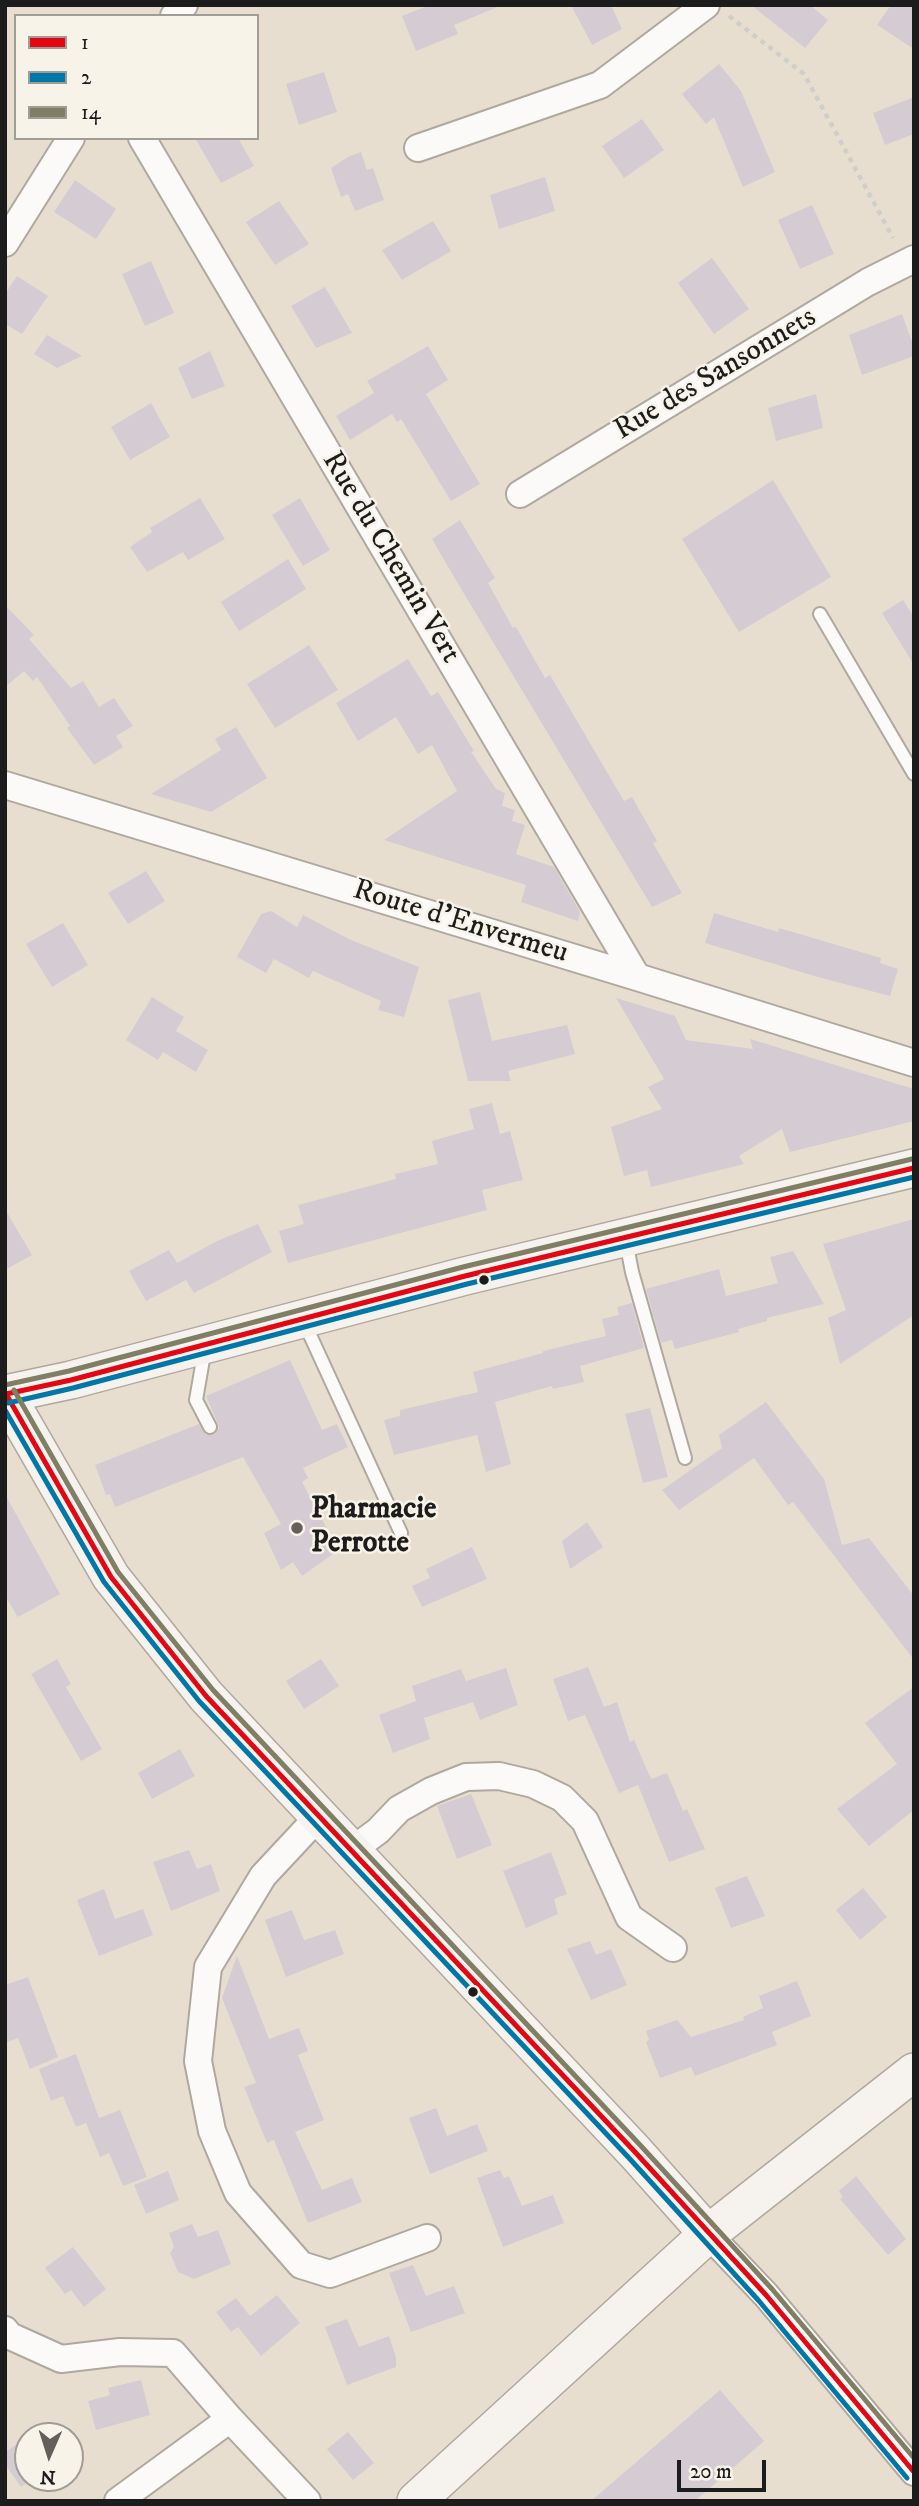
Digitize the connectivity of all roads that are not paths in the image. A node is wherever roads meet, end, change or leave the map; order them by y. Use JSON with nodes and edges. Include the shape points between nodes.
{"nodes":[{"id":1,"x":715,"y":9,"type":"edge"},
{"id":2,"x":70,"y":140,"type":"edge"},
{"id":3,"x":143,"y":140,"type":"edge"},
{"id":4,"x":418,"y":148,"type":"dead end"},
{"id":5,"x":5,"y":243,"type":"edge"},
{"id":6,"x":910,"y":261,"type":"edge"},
{"id":7,"x":520,"y":494,"type":"dead end"},
{"id":8,"x":820,"y":614,"type":"dead end"},
{"id":9,"x":914,"y":774,"type":"edge"},
{"id":10,"x":5,"y":785,"type":"edge"},
{"id":11,"x":637,"y":977,"type":"junction"},
{"id":12,"x":914,"y":1063,"type":"edge"},
{"id":13,"x":914,"y":1168,"type":"edge"},
{"id":14,"x":625,"y":1238,"type":"junction"},
{"id":15,"x":302,"y":1319,"type":"junction"},
{"id":16,"x":206,"y":1344,"type":"junction"},
{"id":17,"x":5,"y":1394,"type":"edge"},
{"id":18,"x":210,"y":1427,"type":"dead end"},
{"id":19,"x":685,"y":1458,"type":"dead end"},
{"id":20,"x":401,"y":1534,"type":"dead end"},
{"id":21,"x":319,"y":1816,"type":"junction"},
{"id":22,"x":352,"y":1850,"type":"junction"},
{"id":23,"x":673,"y":1948,"type":"dead end"},
{"id":24,"x":914,"y":2072,"type":"edge"},
{"id":25,"x":708,"y":2234,"type":"junction"},
{"id":26,"x":427,"y":2238,"type":"dead end"},
{"id":27,"x":5,"y":2330,"type":"edge"},
{"id":28,"x":230,"y":2418,"type":"junction"},
{"id":29,"x":914,"y":2472,"type":"edge"},
{"id":30,"x":118,"y":2501,"type":"edge"},
{"id":31,"x":307,"y":2501,"type":"edge"},
{"id":32,"x":416,"y":2501,"type":"edge"}],
"edges":[{"from":1,"to":4,"type":"street","via":[[600,85]]},
{"from":2,"to":5,"type":"street"},
{"from":3,"to":11,"type":"street","name":"Rue du Chemin Vert"},
{"from":6,"to":7,"type":"street","name":"Rue des Sansonnets","via":[[868,282]]},
{"from":8,"to":9,"type":"lane"},
{"from":10,"to":11,"type":"street","name":"Route d'Envermeu"},
{"from":11,"to":12,"type":"street","name":"Route d'Envermeu"},
{"from":13,"to":14,"type":"street"},
{"from":14,"to":15,"type":"street"},
{"from":14,"to":19,"type":"lane"},
{"from":15,"to":16,"type":"street"},
{"from":15,"to":20,"type":"lane"},
{"from":16,"to":17,"type":"street"},
{"from":16,"to":18,"type":"lane","via":[[196,1400]]},
{"from":17,"to":21,"type":"street","via":[[111,1577],[206,1696]]},
{"from":21,"to":22,"type":"street"},
{"from":21,"to":26,"type":"street","via":[[262,1876],[208,1967],[198,2061],[212,2131],[238,2193],[301,2265],[330,2274]]},
{"from":22,"to":23,"type":"street","via":[[399,1809],[466,1777],[499,1776],[533,1784],[562,1798],[585,1821],[629,1917]]},
{"from":22,"to":25,"type":"street"},
{"from":24,"to":25,"type":"street"},
{"from":25,"to":29,"type":"street"},
{"from":25,"to":32,"type":"street"},
{"from":27,"to":28,"type":"street","via":[[61,2360],[120,2352],[173,2353]]},
{"from":28,"to":30,"type":"street"},
{"from":28,"to":31,"type":"street"}]}
